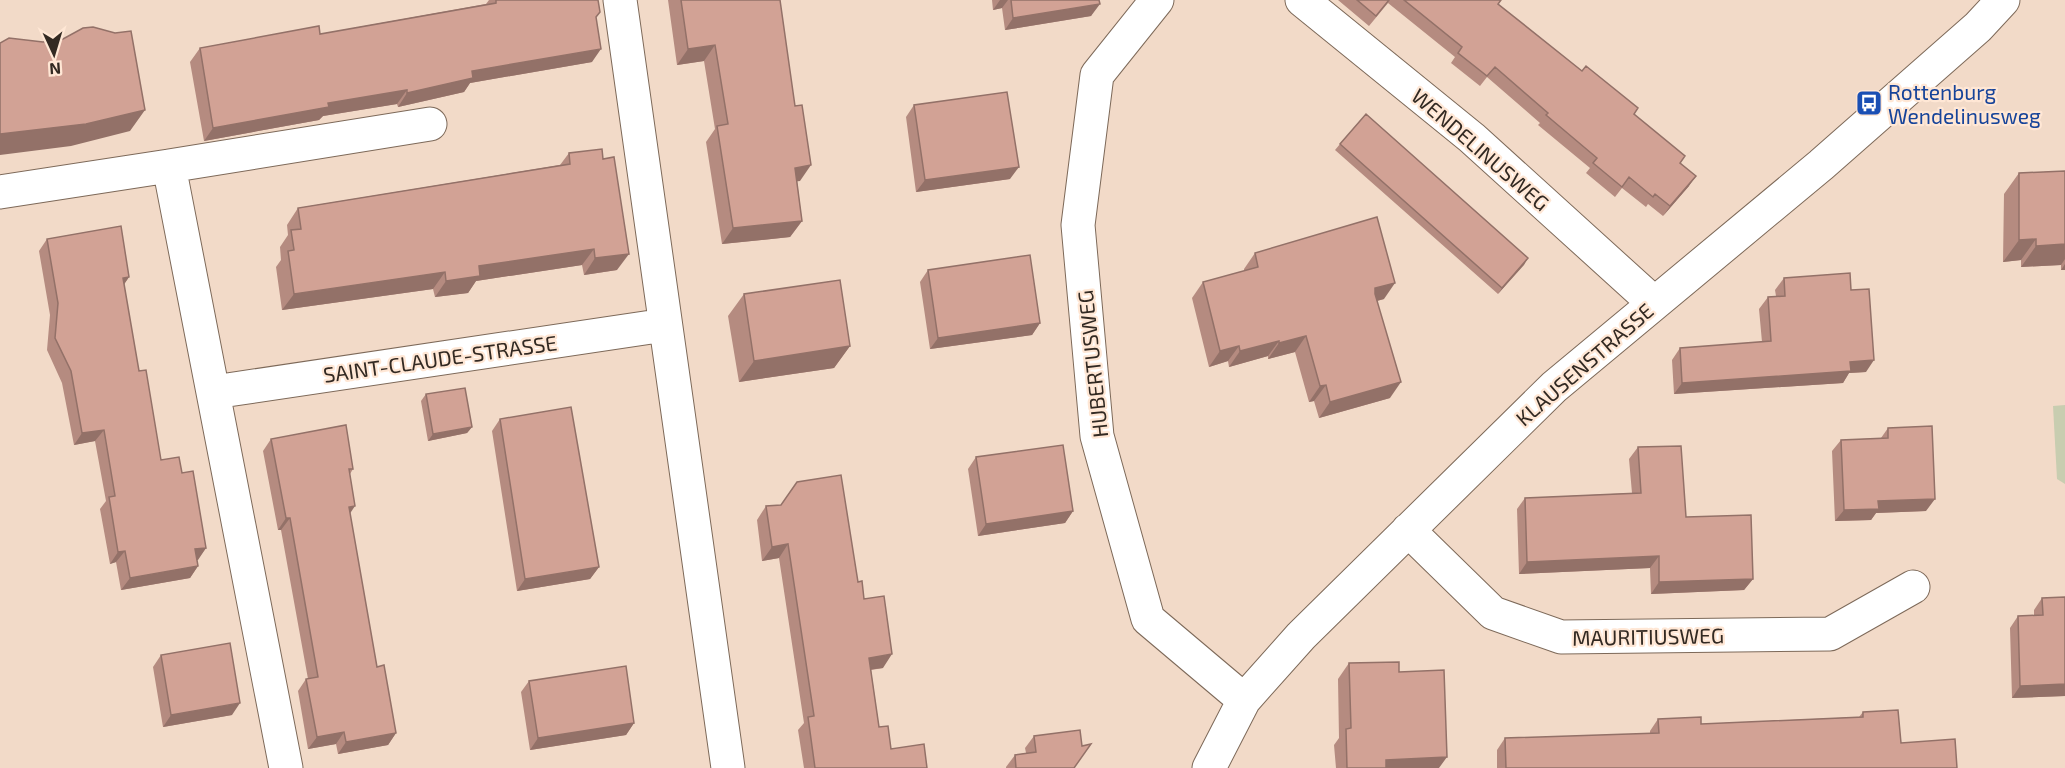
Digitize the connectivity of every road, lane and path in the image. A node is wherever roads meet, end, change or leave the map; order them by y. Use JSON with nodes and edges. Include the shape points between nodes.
{"nodes":[{"id":1,"x":620,"y":0,"type":"edge"},
{"id":2,"x":1157,"y":0,"type":"edge"},
{"id":3,"x":1302,"y":0,"type":"edge"},
{"id":4,"x":2002,"y":0,"type":"edge"},
{"id":5,"x":430,"y":124,"type":"dead end"},
{"id":6,"x":169,"y":166,"type":"junction"},
{"id":7,"x":0,"y":192,"type":"edge"},
{"id":8,"x":1654,"y":303,"type":"junction"},
{"id":9,"x":665,"y":325,"type":"junction"},
{"id":10,"x":214,"y":392,"type":"junction"},
{"id":11,"x":1408,"y":530,"type":"junction"},
{"id":12,"x":1913,"y":587,"type":"dead end"},
{"id":13,"x":1244,"y":700,"type":"junction"},
{"id":14,"x":285,"y":768,"type":"edge"},
{"id":15,"x":728,"y":768,"type":"edge"},
{"id":16,"x":1209,"y":768,"type":"edge"}],
"edges":[{"from":1,"to":9,"type":"street"},
{"from":2,"to":13,"type":"street","name":"HUBERTUSWEG","via":[[1097,75],[1078,225],[1097,436],[1148,620]]},
{"from":3,"to":8,"type":"street","name":"WENDELINUSWEG","via":[[1472,138]]},
{"from":4,"to":8,"type":"street","name":"KLAUSENSTRASSE","via":[[1978,27],[1821,165]]},
{"from":5,"to":6,"type":"street"},
{"from":6,"to":7,"type":"street"},
{"from":6,"to":10,"type":"street"},
{"from":8,"to":11,"type":"street","name":"KLAUSENSTRASSE","via":[[1554,387]]},
{"from":9,"to":10,"type":"street","name":"SAINT-CLAUDE-STRASSE"},
{"from":9,"to":15,"type":"street"},
{"from":10,"to":14,"type":"street"},
{"from":11,"to":12,"type":"street","name":"MAURITIUSWEG","via":[[1493,612],[1561,637],[1830,634]]},
{"from":11,"to":13,"type":"street","name":"KLAUSENSTRASSE","via":[[1301,636]]},
{"from":13,"to":16,"type":"street","name":"KLAUSENSTRASSE"}]}
